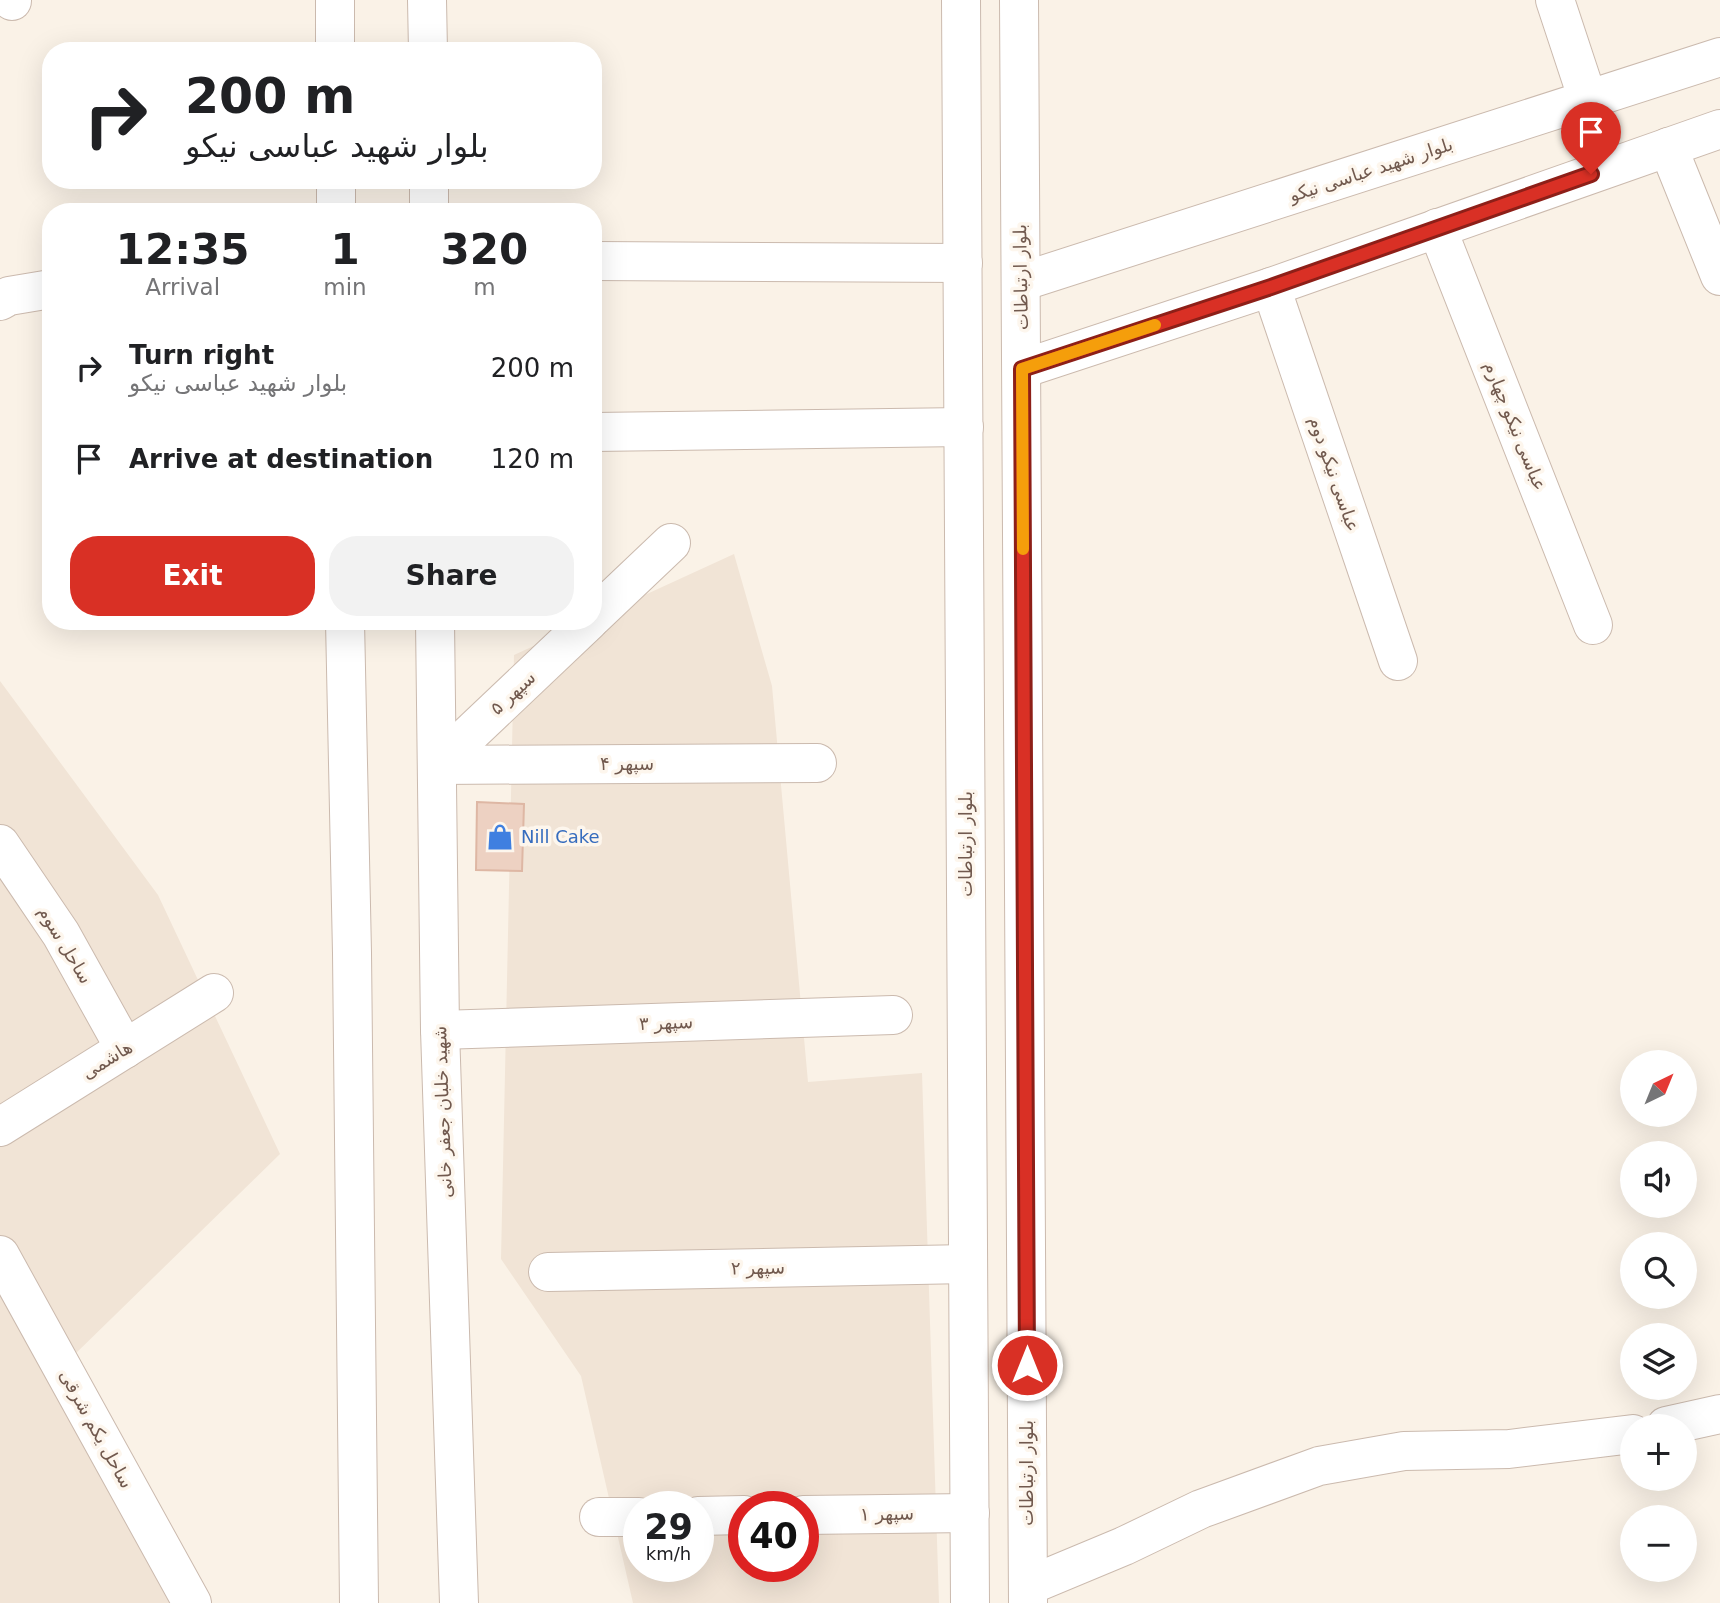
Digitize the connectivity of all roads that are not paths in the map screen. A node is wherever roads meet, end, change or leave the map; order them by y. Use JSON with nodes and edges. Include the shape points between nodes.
{"nodes":[{"id":1,"x":335,"y":0,"type":"edge"},
{"id":2,"x":427,"y":0,"type":"edge"},
{"id":3,"x":961,"y":0,"type":"edge"},
{"id":4,"x":1019,"y":0,"type":"edge"},
{"id":5,"x":1555,"y":0,"type":"edge"},
{"id":6,"x":335,"y":42,"type":"edge"},
{"id":7,"x":428,"y":42,"type":"edge"},
{"id":8,"x":1720,"y":57,"type":"edge"},
{"id":9,"x":1588,"y":100,"type":"junction"},
{"id":10,"x":1720,"y":129,"type":"edge"},
{"id":11,"x":1668,"y":147,"type":"junction"},
{"id":12,"x":1437,"y":228,"type":"junction"},
{"id":13,"x":602,"y":261,"type":"edge"},
{"id":14,"x":963,"y":263,"type":"junction"},
{"id":15,"x":1720,"y":276,"type":"edge"},
{"id":16,"x":1021,"y":282,"type":"junction"},
{"id":17,"x":1271,"y":287,"type":"junction"},
{"id":18,"x":42,"y":290,"type":"edge"},
{"id":19,"x":0,"y":300,"type":"edge"},
{"id":20,"x":1022,"y":369,"type":"junction"},
{"id":21,"x":964,"y":427,"type":"junction"},
{"id":22,"x":602,"y":432,"type":"edge"},
{"id":23,"x":671,"y":543,"type":"dead end"},
{"id":24,"x":602,"y":608,"type":"edge"},
{"id":25,"x":1593,"y":625,"type":"dead end"},
{"id":26,"x":345,"y":630,"type":"edge"},
{"id":27,"x":435,"y":630,"type":"edge"},
{"id":28,"x":580,"y":630,"type":"edge"},
{"id":29,"x":1398,"y":661,"type":"dead end"},
{"id":30,"x":817,"y":763,"type":"dead end"},
{"id":31,"x":437,"y":765,"type":"junction"},
{"id":32,"x":0,"y":844,"type":"edge"},
{"id":33,"x":214,"y":993,"type":"dead end"},
{"id":34,"x":893,"y":1015,"type":"dead end"},
{"id":35,"x":440,"y":1030,"type":"junction"},
{"id":36,"x":125,"y":1049,"type":"junction"},
{"id":37,"x":0,"y":1128,"type":"edge"},
{"id":38,"x":0,"y":1255,"type":"edge"},
{"id":39,"x":968,"y":1264,"type":"junction"},
{"id":40,"x":548,"y":1272,"type":"dead end"},
{"id":41,"x":1720,"y":1414,"type":"edge"},
{"id":42,"x":1697,"y":1419,"type":"edge"},
{"id":43,"x":1620,"y":1436,"type":"edge"},
{"id":44,"x":970,"y":1513,"type":"junction"},
{"id":45,"x":819,"y":1515,"type":"edge"},
{"id":46,"x":599,"y":1517,"type":"dead end"},
{"id":47,"x":623,"y":1517,"type":"edge"},
{"id":48,"x":1028,"y":1595,"type":"edge"},
{"id":49,"x":192,"y":1603,"type":"edge"},
{"id":50,"x":359,"y":1603,"type":"edge"},
{"id":51,"x":459,"y":1603,"type":"edge"},
{"id":52,"x":970,"y":1603,"type":"edge"}],
"edges":[{"from":1,"to":6,"type":"street"},
{"from":2,"to":7,"type":"street"},
{"from":3,"to":14,"type":"street","name":"بلوار ارتباطات"},
{"from":4,"to":16,"type":"street","name":"بلوار ارتباطات"},
{"from":5,"to":9,"type":"street"},
{"from":8,"to":9,"type":"street","name":"بلوار شهید عباسی نیکو"},
{"from":9,"to":16,"type":"street","name":"بلوار شهید عباسی نیکو"},
{"from":10,"to":11,"type":"street"},
{"from":11,"to":12,"type":"street"},
{"from":11,"to":15,"type":"street"},
{"from":12,"to":17,"type":"street"},
{"from":12,"to":25,"type":"street","name":"عباسی نیکو چهارم"},
{"from":13,"to":14,"type":"street"},
{"from":14,"to":21,"type":"street","name":"بلوار ارتباطات"},
{"from":16,"to":20,"type":"street","name":"بلوار ارتباطات"},
{"from":17,"to":20,"type":"street"},
{"from":17,"to":29,"type":"street","name":"عباسی نیکو دوم"},
{"from":18,"to":19,"type":"street"},
{"from":20,"to":48,"type":"street","name":"بلوار ارتباطات"},
{"from":21,"to":22,"type":"street"},
{"from":21,"to":39,"type":"street","name":"بلوار ارتباطات"},
{"from":23,"to":24,"type":"street"},
{"from":26,"to":50,"type":"street"},
{"from":27,"to":31,"type":"street","name":"شهید خلبان جعفر خانی"},
{"from":28,"to":31,"type":"street","name":"سپهر ۵"},
{"from":30,"to":31,"type":"street","name":"سپهر ۴"},
{"from":31,"to":35,"type":"street","name":"شهید خلبان جعفر خانی"},
{"from":32,"to":36,"type":"street","name":"ساحل سوم","via":[[61,934]]},
{"from":33,"to":36,"type":"street","name":"هاشمی"},
{"from":34,"to":35,"type":"street","name":"سپهر ۳"},
{"from":35,"to":51,"type":"street","name":"شهید خلبان جعفر خانی"},
{"from":36,"to":37,"type":"street","name":"هاشمی"},
{"from":38,"to":49,"type":"street","name":"ساحل یکم شرقی"},
{"from":39,"to":40,"type":"street","name":"سپهر ۲"},
{"from":39,"to":44,"type":"street","name":"بلوار ارتباطات"},
{"from":41,"to":42,"type":"street"},
{"from":43,"to":48,"type":"street","via":[[1509,1449],[1404,1451],[1318,1466],[1201,1509]]},
{"from":44,"to":45,"type":"street","name":"سپهر ۱"},
{"from":44,"to":52,"type":"street","name":"بلوار ارتباطات"},
{"from":46,"to":47,"type":"street"}]}
